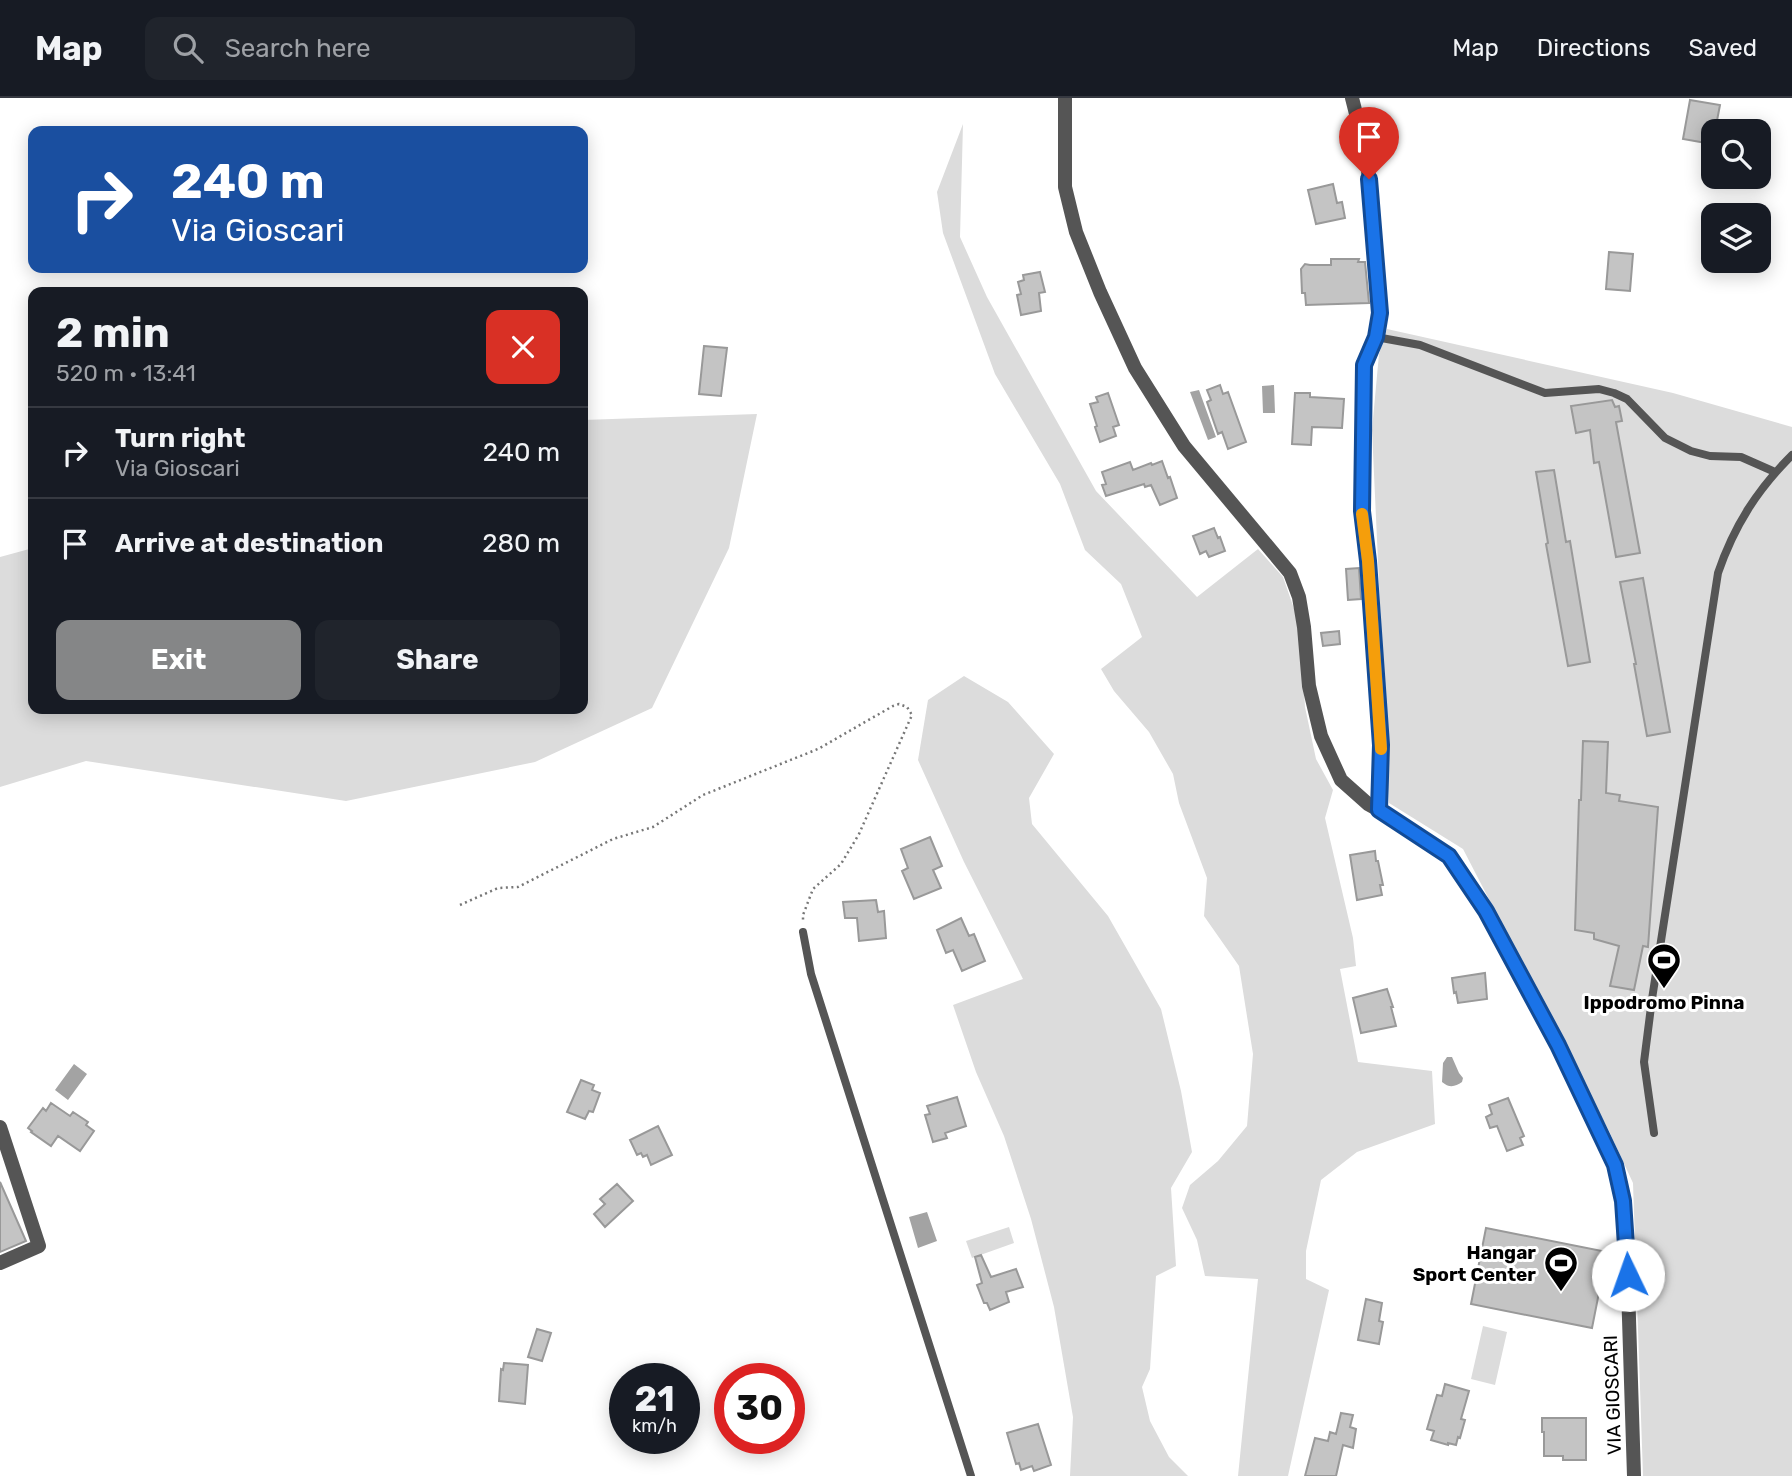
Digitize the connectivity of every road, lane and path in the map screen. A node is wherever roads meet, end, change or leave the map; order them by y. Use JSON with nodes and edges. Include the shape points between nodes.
{"nodes":[{"id":1,"x":1065,"y":98,"type":"edge"},
{"id":2,"x":1352,"y":98,"type":"edge"},
{"id":3,"x":1376,"y":337,"type":"junction"},
{"id":4,"x":1792,"y":455,"type":"edge"},
{"id":5,"x":1775,"y":472,"type":"junction"},
{"id":6,"x":1379,"y":810,"type":"junction"},
{"id":7,"x":460,"y":905,"type":"dead end"},
{"id":8,"x":803,"y":932,"type":"joint"},
{"id":9,"x":0,"y":1127,"type":"edge"},
{"id":10,"x":1654,"y":1133,"type":"dead end"},
{"id":11,"x":0,"y":1263,"type":"edge"},
{"id":12,"x":971,"y":1476,"type":"edge"},
{"id":13,"x":1634,"y":1476,"type":"edge"}],
"edges":[{"from":1,"to":6,"type":"street","name":"VIA GIOSCARI","via":[[1065,187],[1076,232],[1100,292],[1135,368],[1184,446],[1290,573],[1304,627],[1309,686],[1321,736],[1341,780]]},
{"from":2,"to":3,"type":"street","via":[[1367,157],[1380,313]]},
{"from":3,"to":5,"type":"lane","via":[[1420,345],[1545,393],[1599,389],[1614,393],[1627,398],[1665,439],[1710,456],[1741,457]]},
{"from":3,"to":6,"type":"street","via":[[1364,365],[1362,511],[1380,732]]},
{"from":4,"to":5,"type":"lane"},
{"from":5,"to":10,"type":"lane","via":[[1755,497],[1718,573],[1651,999],[1644,1062]]},
{"from":6,"to":13,"type":"street","name":"VIA GIOSCARI","via":[[1449,856],[1465,879],[1558,1045],[1615,1165],[1627,1256]]},
{"from":7,"to":8,"type":"path","via":[[498,888],[517,887],[613,839],[653,827],[703,794],[818,750],[893,706],[907,707],[912,715],[859,834],[841,864],[813,889],[803,915]]},
{"from":8,"to":12,"type":"lane","via":[[811,975]]},
{"from":9,"to":11,"type":"street","via":[[39,1246]]}]}
